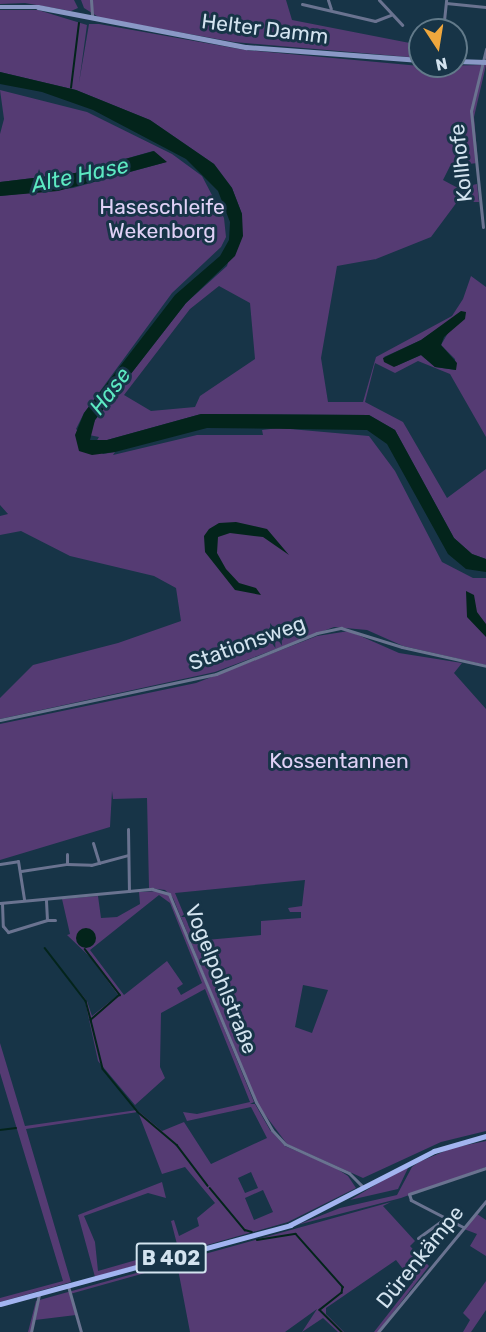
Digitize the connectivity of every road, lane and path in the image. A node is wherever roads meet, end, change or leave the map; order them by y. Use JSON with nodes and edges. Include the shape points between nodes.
{"nodes":[{"id":1,"x":91,"y":0,"type":"edge"},
{"id":2,"x":328,"y":0,"type":"edge"},
{"id":3,"x":379,"y":0,"type":"edge"},
{"id":4,"x":446,"y":1,"type":"edge"},
{"id":5,"x":302,"y":3,"type":"dead end"},
{"id":6,"x":0,"y":7,"type":"edge"},
{"id":7,"x":486,"y":7,"type":"edge"},
{"id":8,"x":331,"y":9,"type":"junction"},
{"id":9,"x":391,"y":15,"type":"junction"},
{"id":10,"x":89,"y":18,"type":"junction"},
{"id":11,"x":444,"y":18,"type":"edge"},
{"id":12,"x":402,"y":25,"type":"dead end"},
{"id":13,"x":486,"y":49,"type":"edge"},
{"id":14,"x":408,"y":59,"type":"edge"},
{"id":15,"x":468,"y":61,"type":"edge"},
{"id":16,"x":485,"y":62,"type":"edge"},
{"id":17,"x":483,"y":227,"type":"dead end"},
{"id":18,"x":486,"y":666,"type":"edge"},
{"id":19,"x":0,"y":720,"type":"edge"},
{"id":20,"x":128,"y":829,"type":"dead end"},
{"id":21,"x":93,"y":843,"type":"dead end"},
{"id":22,"x":67,"y":854,"type":"dead end"},
{"id":23,"x":128,"y":855,"type":"junction"},
{"id":24,"x":99,"y":863,"type":"junction"},
{"id":25,"x":0,"y":864,"type":"edge"},
{"id":26,"x":67,"y":864,"type":"junction"},
{"id":27,"x":21,"y":871,"type":"junction"},
{"id":28,"x":129,"y":891,"type":"junction"},
{"id":29,"x":46,"y":898,"type":"junction"},
{"id":30,"x":24,"y":900,"type":"junction"},
{"id":31,"x":1,"y":903,"type":"edge"},
{"id":32,"x":47,"y":920,"type":"junction"},
{"id":33,"x":55,"y":920,"type":"dead end"},
{"id":34,"x":8,"y":932,"type":"junction"},
{"id":35,"x":9,"y":938,"type":"dead end"},
{"id":36,"x":486,"y":1136,"type":"edge"},
{"id":37,"x":486,"y":1168,"type":"edge"},
{"id":38,"x":358,"y":1180,"type":"junction"},
{"id":39,"x":374,"y":1182,"type":"junction"},
{"id":40,"x":364,"y":1188,"type":"junction"},
{"id":41,"x":486,"y":1201,"type":"edge"},
{"id":42,"x":446,"y":1218,"type":"junction"},
{"id":43,"x":463,"y":1227,"type":"junction"},
{"id":44,"x":418,"y":1238,"type":"dead end"},
{"id":45,"x":68,"y":1286,"type":"junction"},
{"id":46,"x":39,"y":1294,"type":"junction"},
{"id":47,"x":0,"y":1305,"type":"edge"},
{"id":48,"x":31,"y":1332,"type":"edge"},
{"id":49,"x":81,"y":1332,"type":"edge"},
{"id":50,"x":378,"y":1332,"type":"edge"}],
"edges":[{"from":1,"to":10,"type":"street"},
{"from":2,"to":8,"type":"street"},
{"from":3,"to":9,"type":"street"},
{"from":4,"to":7,"type":"street"},
{"from":4,"to":11,"type":"street"},
{"from":5,"to":8,"type":"street"},
{"from":6,"to":10,"type":"street","name":"Helter Damm","via":[[32,7]]},
{"from":8,"to":9,"type":"street","via":[[378,21]]},
{"from":9,"to":12,"type":"street"},
{"from":10,"to":14,"type":"street","name":"Helter Damm","via":[[246,47]]},
{"from":13,"to":16,"type":"street","name":"Kollhofe"},
{"from":15,"to":16,"type":"street"},
{"from":16,"to":17,"type":"street","name":"Kollhofe","via":[[471,121]]},
{"from":18,"to":19,"type":"street","name":"Stationsweg","via":[[402,647],[354,629],[334,629],[216,674]]},
{"from":20,"to":23,"type":"street"},
{"from":21,"to":24,"type":"street"},
{"from":22,"to":26,"type":"street"},
{"from":23,"to":24,"type":"street"},
{"from":23,"to":28,"type":"street"},
{"from":24,"to":26,"type":"street"},
{"from":25,"to":27,"type":"street","via":[[16,859]]},
{"from":26,"to":27,"type":"street"},
{"from":27,"to":30,"type":"street"},
{"from":28,"to":29,"type":"street","name":"Vogelpohlstraße"},
{"from":28,"to":38,"type":"street","name":"Vogelpohlstraße","via":[[161,890],[172,898],[256,1102],[272,1130],[285,1144]]},
{"from":29,"to":30,"type":"street","name":"Vogelpohlstraße"},
{"from":29,"to":32,"type":"street"},
{"from":30,"to":31,"type":"street","name":"Vogelpohlstraße"},
{"from":31,"to":34,"type":"street","via":[[3,926]]},
{"from":32,"to":33,"type":"street"},
{"from":32,"to":34,"type":"street"},
{"from":34,"to":35,"type":"street"},
{"from":36,"to":39,"type":"main road","number":"B 402","via":[[434,1151]]},
{"from":37,"to":42,"type":"street","via":[[409,1194],[411,1200]]},
{"from":38,"to":39,"type":"street"},
{"from":38,"to":40,"type":"street","name":"Vogelpohlstraße"},
{"from":39,"to":40,"type":"main road","number":"B 402"},
{"from":40,"to":45,"type":"main road","number":"B 402","via":[[290,1225]]},
{"from":41,"to":43,"type":"street","name":"Dürenkämpe"},
{"from":42,"to":43,"type":"street"},
{"from":42,"to":44,"type":"street"},
{"from":43,"to":50,"type":"street","name":"Dürenkämpe"},
{"from":45,"to":46,"type":"main road","number":"B 402"},
{"from":45,"to":49,"type":"street"},
{"from":46,"to":47,"type":"main road","number":"B 402"},
{"from":46,"to":48,"type":"street"}]}
